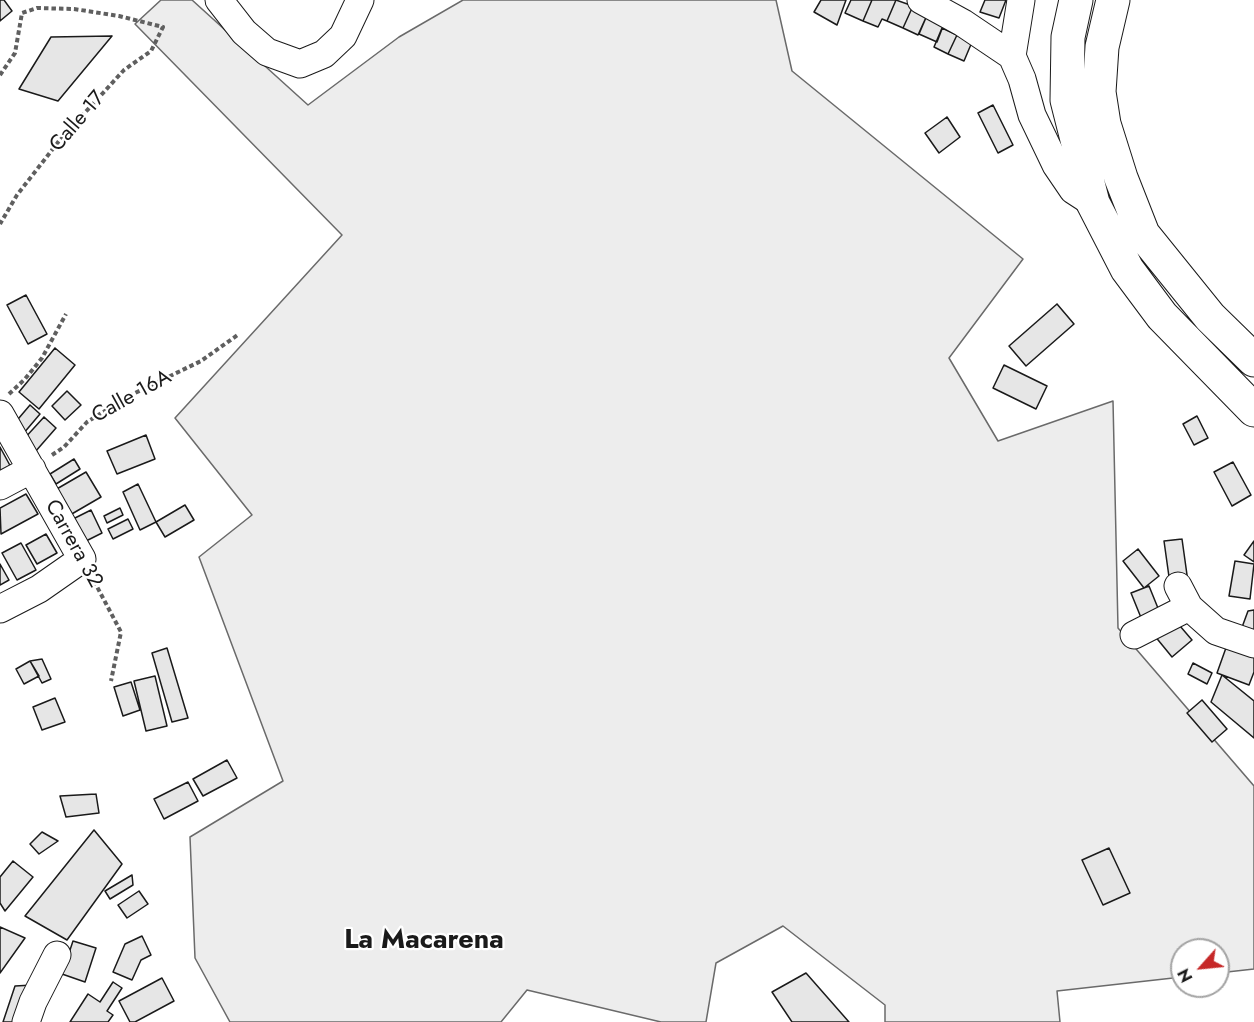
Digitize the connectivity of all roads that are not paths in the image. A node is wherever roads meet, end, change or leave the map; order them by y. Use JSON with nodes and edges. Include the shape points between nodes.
{"nodes":[{"id":1,"x":219,"y":0,"type":"edge"},
{"id":2,"x":360,"y":0,"type":"edge"},
{"id":3,"x":921,"y":0,"type":"edge"},
{"id":4,"x":1021,"y":0,"type":"edge"},
{"id":5,"x":1076,"y":0,"type":"edge"},
{"id":6,"x":1113,"y":0,"type":"edge"},
{"id":7,"x":1012,"y":56,"type":"junction"},
{"id":8,"x":1093,"y":203,"type":"junction"},
{"id":9,"x":1254,"y":360,"type":"edge"},
{"id":10,"x":4,"y":404,"type":"edge"},
{"id":11,"x":1254,"y":410,"type":"edge"},
{"id":12,"x":32,"y":469,"type":"junction"},
{"id":13,"x":0,"y":486,"type":"edge"},
{"id":14,"x":0,"y":609,"type":"edge"},
{"id":15,"x":1134,"y":635,"type":"dead end"},
{"id":16,"x":1254,"y":644,"type":"edge"},
{"id":17,"x":57,"y":955,"type":"dead end"},
{"id":18,"x":26,"y":1022,"type":"edge"}],
"edges":[{"from":1,"to":2,"type":"street","via":[[244,32],[267,52],[300,64],[324,54],[343,36]]},
{"from":3,"to":7,"type":"street"},
{"from":4,"to":7,"type":"street"},
{"from":5,"to":8,"type":"highway","via":[[1068,37],[1067,100]]},
{"from":6,"to":9,"type":"highway","via":[[1102,47],[1099,92],[1104,123],[1143,234],[1210,317]]},
{"from":7,"to":8,"type":"street","via":[[1032,115],[1056,165],[1073,190]]},
{"from":8,"to":11,"type":"highway","via":[[1127,269],[1162,316]]},
{"from":10,"to":12,"type":"street","name":"Carrera 32"},
{"from":12,"to":13,"type":"street"},
{"from":12,"to":14,"type":"street","name":"Carrera 32","via":[[82,559],[39,589]]},
{"from":15,"to":16,"type":"street","via":[[1184,596],[1216,631]]},
{"from":17,"to":18,"type":"street"}]}
